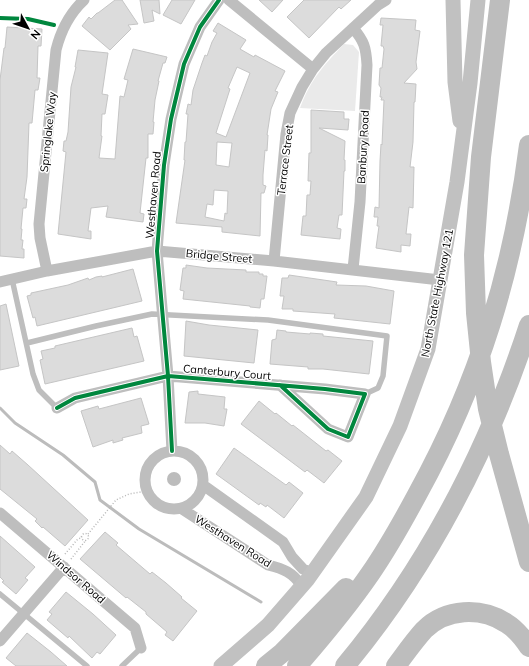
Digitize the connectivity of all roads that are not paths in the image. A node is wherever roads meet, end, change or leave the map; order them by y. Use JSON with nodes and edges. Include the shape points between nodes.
{"nodes":[{"id":1,"x":84,"y":0,"type":"edge"},
{"id":2,"x":219,"y":0,"type":"edge"},
{"id":3,"x":229,"y":0,"type":"edge"},
{"id":4,"x":386,"y":0,"type":"edge"},
{"id":5,"x":453,"y":0,"type":"edge"},
{"id":6,"x":478,"y":0,"type":"edge"},
{"id":7,"x":500,"y":0,"type":"edge"},
{"id":8,"x":353,"y":28,"type":"junction"},
{"id":9,"x":313,"y":69,"type":"junction"},
{"id":10,"x":462,"y":142,"type":"junction"},
{"id":11,"x":529,"y":145,"type":"edge"},
{"id":12,"x":157,"y":251,"type":"junction"},
{"id":13,"x":274,"y":260,"type":"junction"},
{"id":14,"x":353,"y":269,"type":"junction"},
{"id":15,"x":47,"y":271,"type":"junction"},
{"id":16,"x":12,"y":279,"type":"junction"},
{"id":17,"x":440,"y":280,"type":"junction"},
{"id":18,"x":0,"y":282,"type":"edge"},
{"id":19,"x":163,"y":314,"type":"junction"},
{"id":20,"x":529,"y":325,"type":"edge"},
{"id":21,"x":27,"y":343,"type":"junction"},
{"id":22,"x":168,"y":376,"type":"junction"},
{"id":23,"x":280,"y":385,"type":"junction"},
{"id":24,"x":365,"y":394,"type":"junction"},
{"id":25,"x":57,"y":408,"type":"joint"},
{"id":26,"x":172,"y":451,"type":"junction"},
{"id":27,"x":203,"y":485,"type":"junction"},
{"id":28,"x":182,"y":509,"type":"junction"},
{"id":29,"x":0,"y":513,"type":"edge"},
{"id":30,"x":529,"y":562,"type":"edge"},
{"id":31,"x":68,"y":563,"type":"junction"},
{"id":32,"x":312,"y":573,"type":"junction"},
{"id":33,"x":370,"y":574,"type":"junction"},
{"id":34,"x":302,"y":586,"type":"junction"},
{"id":35,"x":0,"y":594,"type":"edge"},
{"id":36,"x":23,"y":614,"type":"junction"},
{"id":37,"x":0,"y":642,"type":"edge"},
{"id":38,"x":141,"y":648,"type":"joint"},
{"id":39,"x":529,"y":648,"type":"edge"},
{"id":40,"x":87,"y":666,"type":"edge"},
{"id":41,"x":122,"y":666,"type":"edge"},
{"id":42,"x":221,"y":666,"type":"edge"},
{"id":43,"x":266,"y":666,"type":"edge"},
{"id":44,"x":297,"y":666,"type":"edge"},
{"id":45,"x":345,"y":666,"type":"edge"},
{"id":46,"x":396,"y":666,"type":"edge"}],
"edges":[{"from":1,"to":15,"type":"street","name":"Springlake Way","via":[[74,10],[64,27],[56,50],[39,224]]},
{"from":2,"to":12,"type":"street","name":"Westhaven Road","via":[[197,33],[184,64],[172,112],[164,165]]},
{"from":3,"to":9,"type":"street"},
{"from":4,"to":8,"type":"street","name":"Terrace Street"},
{"from":5,"to":10,"type":"main road","via":[[455,82]]},
{"from":6,"to":10,"type":"main road","name":"North State Highway 121"},
{"from":7,"to":30,"type":"highway","via":[[480,158],[474,255],[476,313],[487,402]]},
{"from":8,"to":9,"type":"street","name":"Terrace Street"},
{"from":8,"to":14,"type":"street","name":"Banbury Road","via":[[362,39],[367,65],[360,202]]},
{"from":9,"to":13,"type":"street","name":"Terrace Street","via":[[290,113]]},
{"from":10,"to":17,"type":"main road","name":"North State Highway 121"},
{"from":11,"to":33,"type":"highway","via":[[523,190],[504,282],[471,382],[454,424],[431,469]]},
{"from":12,"to":13,"type":"street","name":"Bridge Street"},
{"from":12,"to":15,"type":"street","name":"Bridge Street"},
{"from":12,"to":19,"type":"street","name":"Westhaven Road"},
{"from":13,"to":14,"type":"street","name":"Bridge Street"},
{"from":14,"to":17,"type":"street","name":"Bridge Street"},
{"from":15,"to":16,"type":"street","name":"Bridge Street"},
{"from":16,"to":18,"type":"street","name":"Bridge Street"},
{"from":16,"to":21,"type":"lane"},
{"from":17,"to":32,"type":"main road","name":"North State Highway 121","via":[[428,349],[400,426],[366,497]]},
{"from":19,"to":21,"type":"lane","via":[[152,314]]},
{"from":19,"to":22,"type":"street","name":"Westhaven Road"},
{"from":19,"to":24,"type":"lane","via":[[268,320],[387,336],[383,376],[378,388]]},
{"from":20,"to":45,"type":"highway","via":[[498,411],[450,511],[397,598]]},
{"from":21,"to":25,"type":"lane","via":[[39,390]]},
{"from":22,"to":23,"type":"street","name":"Canterbury Court"},
{"from":22,"to":25,"type":"street","name":"Canterbury Court","via":[[75,398]]},
{"from":22,"to":26,"type":"street","name":"Westhaven Road"},
{"from":23,"to":24,"type":"street","name":"Canterbury Court"},
{"from":23,"to":24,"type":"street","name":"Canterbury Court","via":[[328,429],[348,437]]},
{"from":26,"to":27,"type":"street","via":[[185,453],[196,460],[202,472]]},
{"from":26,"to":28,"type":"street","name":"Westhaven Road","via":[[160,454],[151,462],[145,473],[145,485],[149,497],[158,505],[170,510]]},
{"from":27,"to":28,"type":"street","name":"Westhaven Road","via":[[196,500]]},
{"from":27,"to":32,"type":"street","name":"Westhaven Road","via":[[283,542],[292,558],[303,569]]},
{"from":28,"to":34,"type":"street","name":"Westhaven Road","via":[[268,565],[283,569],[294,576]]},
{"from":29,"to":31,"type":"street","name":"Windsor Road"},
{"from":31,"to":36,"type":"street"},
{"from":31,"to":38,"type":"street","name":"Windsor Road","via":[[135,628]]},
{"from":32,"to":34,"type":"main road","name":"North State Highway 121"},
{"from":33,"to":43,"type":"highway","via":[[351,584]]},
{"from":33,"to":44,"type":"highway","via":[[327,632]]},
{"from":34,"to":42,"type":"main road","name":"North State Highway 121","via":[[268,625]]},
{"from":35,"to":36,"type":"lane"},
{"from":36,"to":37,"type":"street"},
{"from":36,"to":40,"type":"lane"},
{"from":38,"to":41,"type":"lane"},
{"from":39,"to":46,"type":"highway","via":[[507,623],[490,615],[456,612],[439,619],[425,629]]}]}
